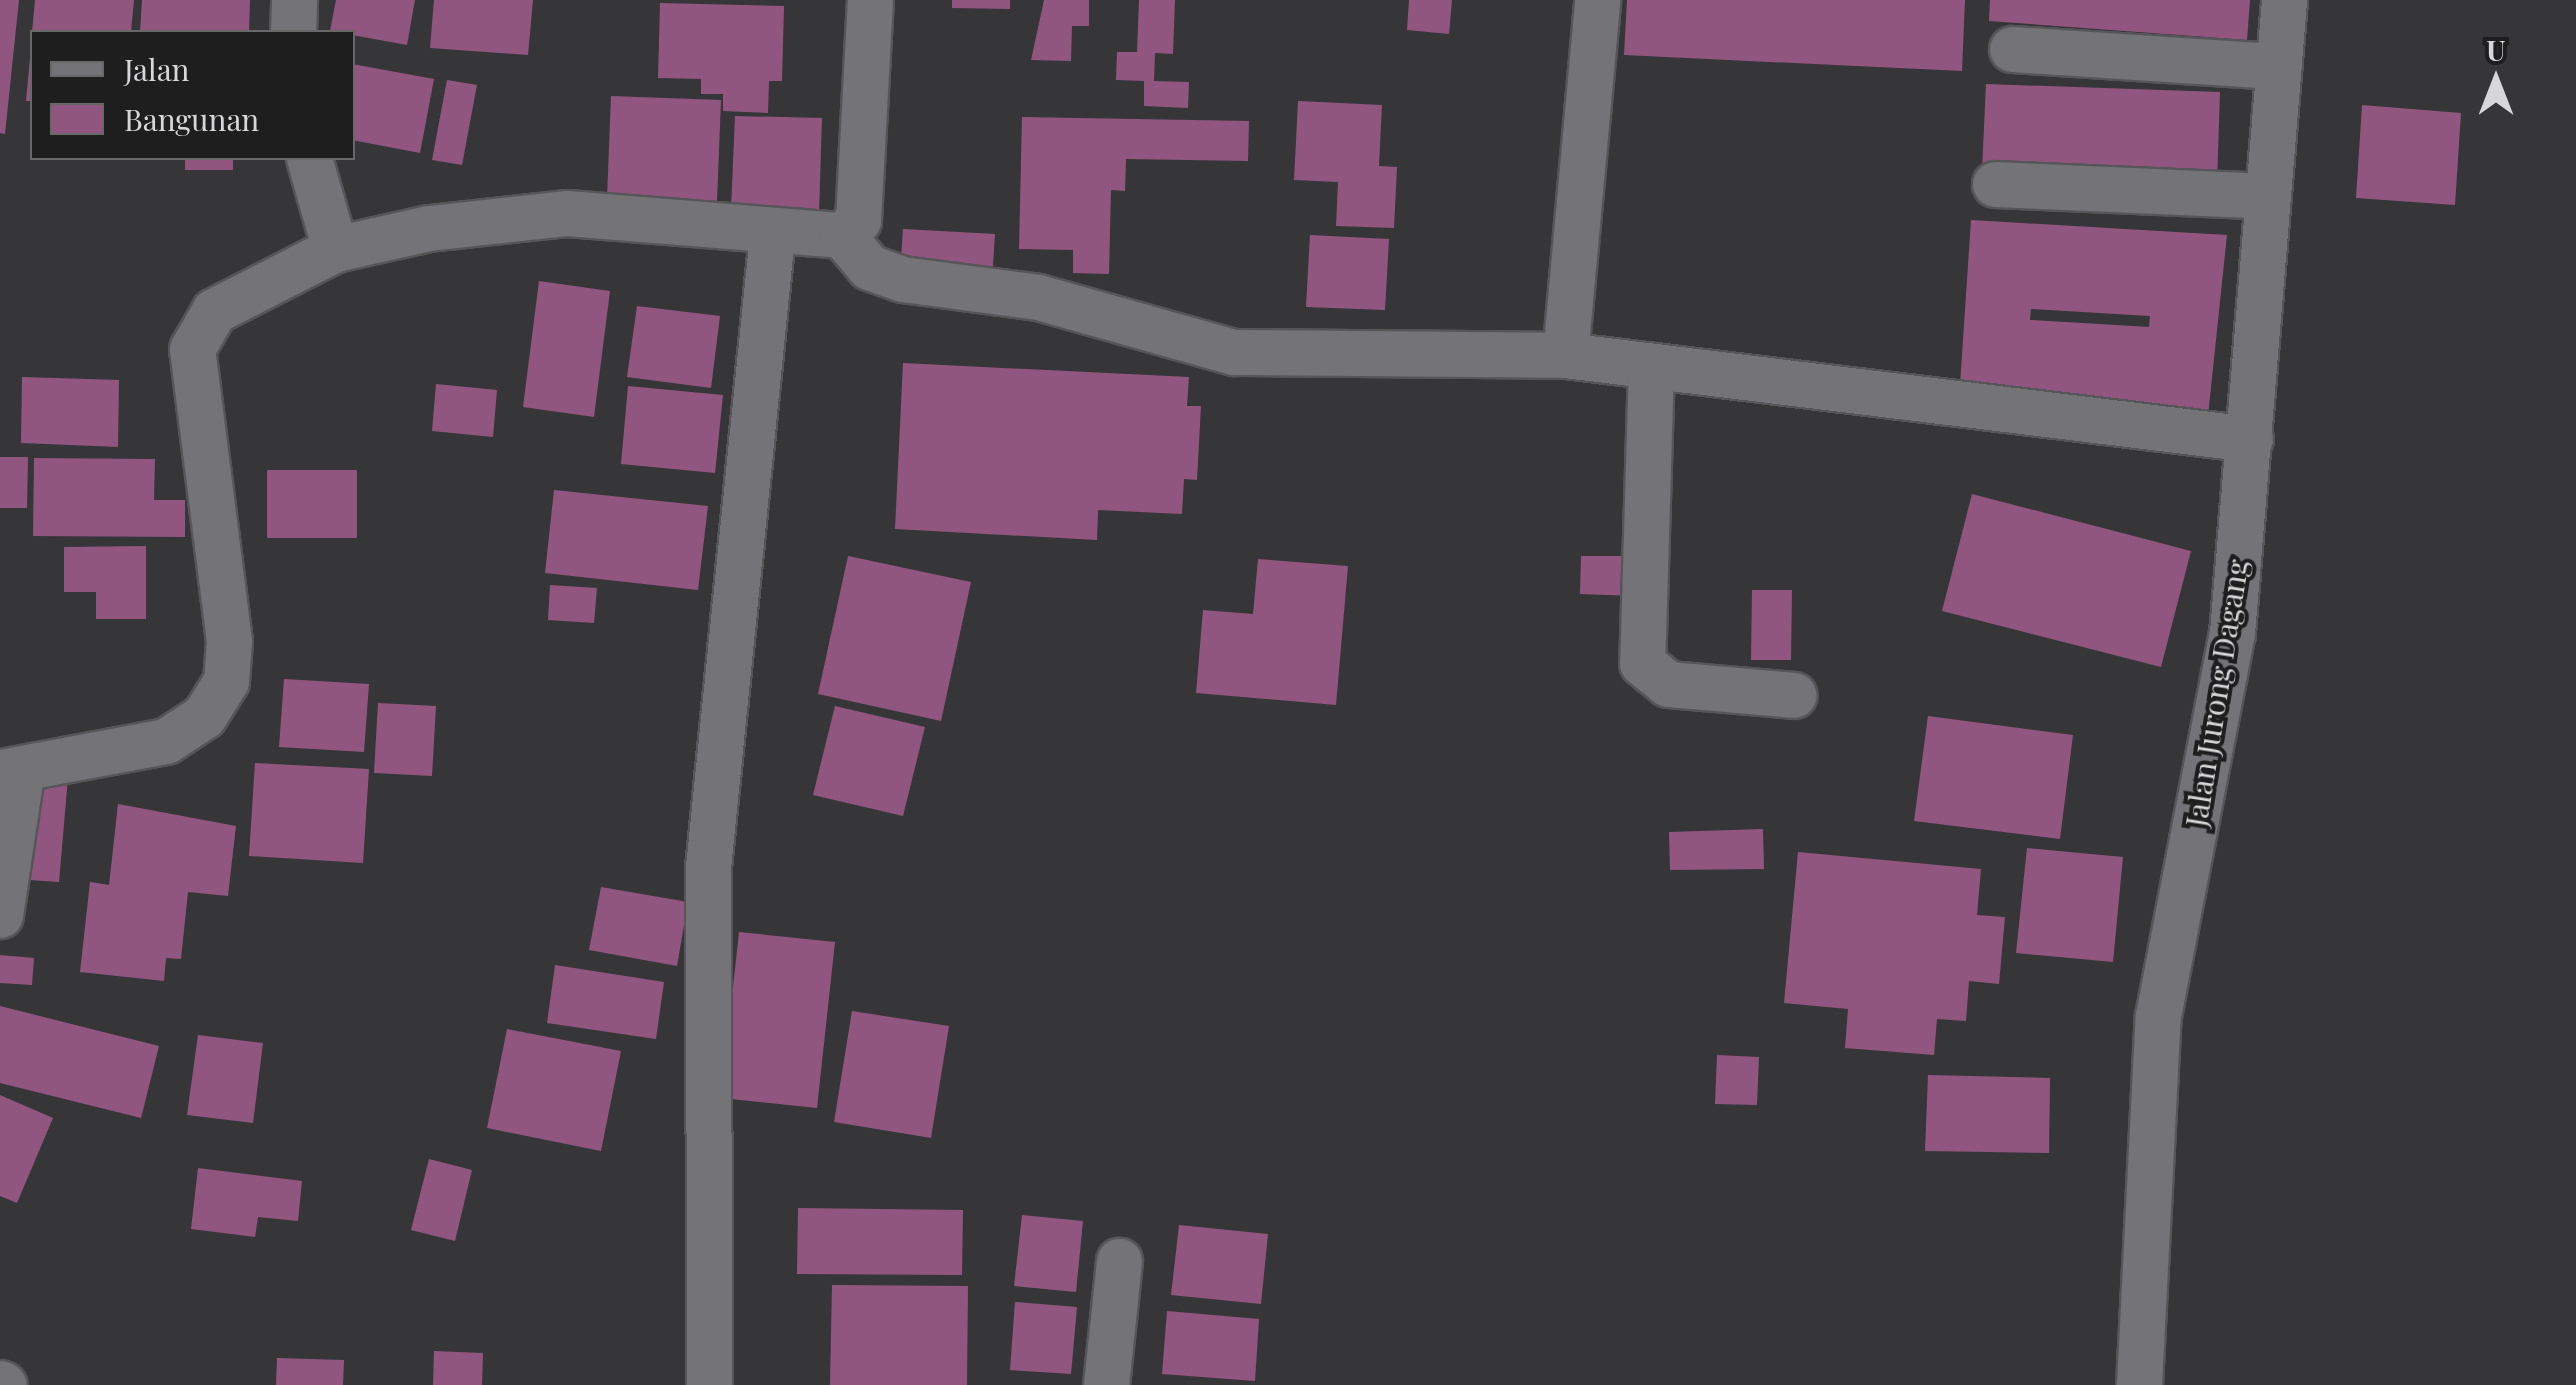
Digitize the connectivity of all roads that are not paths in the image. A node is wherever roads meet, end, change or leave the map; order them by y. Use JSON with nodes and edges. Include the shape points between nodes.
{"nodes":[{"id":1,"x":294,"y":0,"type":"edge"},
{"id":2,"x":870,"y":0,"type":"edge"},
{"id":3,"x":1597,"y":0,"type":"edge"},
{"id":4,"x":2284,"y":0,"type":"edge"},
{"id":5,"x":293,"y":30,"type":"edge"},
{"id":6,"x":2012,"y":49,"type":"dead end"},
{"id":7,"x":2278,"y":66,"type":"junction"},
{"id":8,"x":310,"y":160,"type":"edge"},
{"id":9,"x":1995,"y":184,"type":"dead end"},
{"id":10,"x":2268,"y":196,"type":"junction"},
{"id":11,"x":772,"y":235,"type":"junction"},
{"id":12,"x":842,"y":235,"type":"junction"},
{"id":13,"x":335,"y":249,"type":"junction"},
{"id":14,"x":1565,"y":355,"type":"junction"},
{"id":15,"x":1651,"y":366,"type":"junction"},
{"id":16,"x":2250,"y":439,"type":"junction"},
{"id":17,"x":1794,"y":695,"type":"dead end"},
{"id":18,"x":11,"y":773,"type":"edge"},
{"id":19,"x":0,"y":915,"type":"edge"},
{"id":20,"x":1119,"y":1261,"type":"dead end"},
{"id":21,"x":709,"y":1385,"type":"edge"},
{"id":22,"x":1106,"y":1385,"type":"edge"},
{"id":23,"x":2139,"y":1385,"type":"edge"}],
"edges":[{"from":1,"to":5,"type":"street"},
{"from":2,"to":12,"type":"street","via":[[858,220]]},
{"from":3,"to":14,"type":"street"},
{"from":4,"to":7,"type":"street","name":"Jalan Jurong Dagang"},
{"from":6,"to":7,"type":"street"},
{"from":7,"to":10,"type":"street","name":"Jalan Jurong Dagang"},
{"from":8,"to":13,"type":"street"},
{"from":9,"to":10,"type":"street"},
{"from":10,"to":16,"type":"street","name":"Jalan Jurong Dagang"},
{"from":11,"to":12,"type":"street"},
{"from":11,"to":13,"type":"street","via":[[568,213]]},
{"from":11,"to":21,"type":"street","via":[[708,867]]},
{"from":12,"to":14,"type":"street","via":[[869,267],[902,279],[1038,297],[1234,352]]},
{"from":13,"to":18,"type":"street","via":[[214,311],[192,349],[229,641],[226,681],[204,716],[166,741]]},
{"from":14,"to":15,"type":"street"},
{"from":15,"to":16,"type":"street"},
{"from":15,"to":17,"type":"street","via":[[1642,662],[1668,684]]},
{"from":16,"to":23,"type":"street","name":"Jalan Jurong Dagang","via":[[2232,633],[2158,1016]]},
{"from":18,"to":19,"type":"street"},
{"from":20,"to":22,"type":"street"}]}
